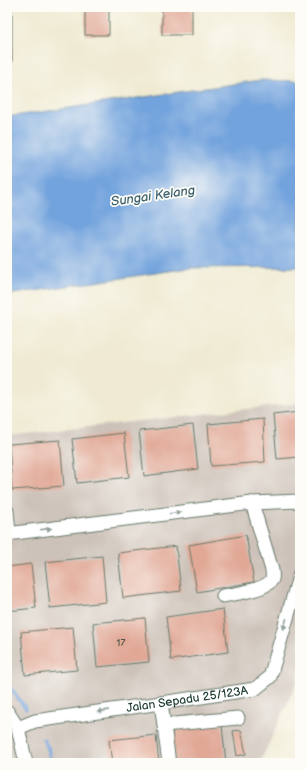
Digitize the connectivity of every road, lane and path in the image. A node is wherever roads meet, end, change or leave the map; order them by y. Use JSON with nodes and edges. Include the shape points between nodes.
{"nodes":[{"id":1,"x":300,"y":501,"type":"edge"},
{"id":2,"x":252,"y":503,"type":"junction"},
{"id":3,"x":7,"y":511,"type":"edge"},
{"id":4,"x":8,"y":533,"type":"edge"},
{"id":5,"x":300,"y":573,"type":"edge"},
{"id":6,"x":222,"y":596,"type":"dead end"},
{"id":7,"x":161,"y":703,"type":"junction"},
{"id":8,"x":7,"y":711,"type":"edge"},
{"id":9,"x":238,"y":718,"type":"dead end"},
{"id":10,"x":164,"y":725,"type":"junction"},
{"id":11,"x":18,"y":728,"type":"junction"},
{"id":12,"x":26,"y":763,"type":"edge"},
{"id":13,"x":169,"y":763,"type":"edge"}],
"edges":[{"from":1,"to":2,"type":"street"},
{"from":4,"to":2,"type":"street","one_way":true},
{"from":2,"to":6,"type":"street","via":[[273,578],[263,587]]},
{"from":3,"to":4,"type":"street"},
{"from":5,"to":7,"type":"street","name":"Jalan Sepadu 25/123A","one_way":true,"via":[[270,677],[255,689]]},
{"from":7,"to":10,"type":"street"},
{"from":7,"to":11,"type":"street","name":"Jalan Sepadu 25/123A","one_way":true,"via":[[35,721]]},
{"from":8,"to":11,"type":"street"},
{"from":9,"to":10,"type":"street"},
{"from":10,"to":13,"type":"street"},
{"from":11,"to":12,"type":"street"}]}
